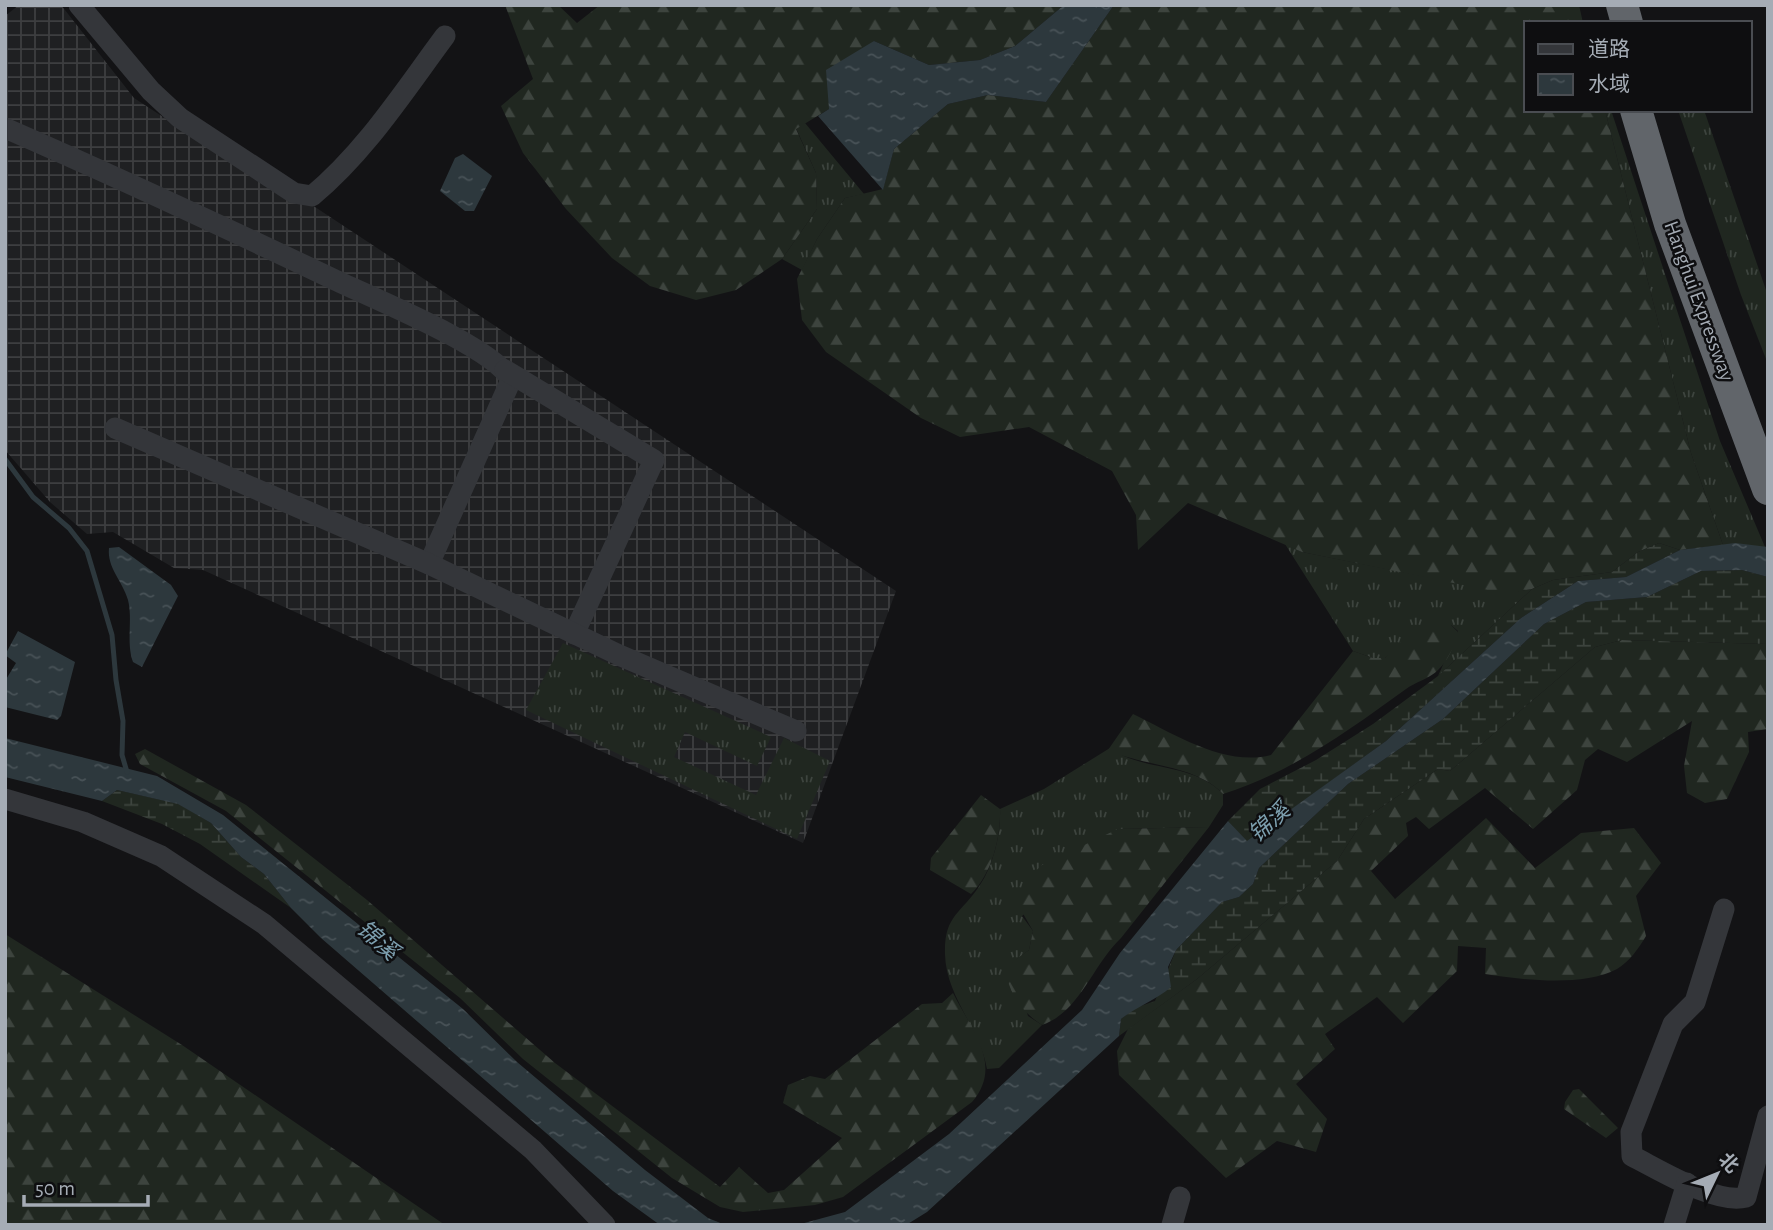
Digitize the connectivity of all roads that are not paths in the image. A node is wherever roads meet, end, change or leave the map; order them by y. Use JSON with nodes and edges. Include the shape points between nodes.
{"nodes":[{"id":1,"x":79,"y":5,"type":"edge"},
{"id":2,"x":445,"y":36,"type":"dead end"},
{"id":3,"x":1637,"y":112,"type":"edge"},
{"id":4,"x":1655,"y":112,"type":"edge"},
{"id":5,"x":5,"y":128,"type":"edge"},
{"id":6,"x":505,"y":370,"type":"junction"},
{"id":7,"x":115,"y":428,"type":"dead end"},
{"id":8,"x":1768,"y":429,"type":"edge"},
{"id":9,"x":1768,"y":489,"type":"edge"},
{"id":10,"x":429,"y":564,"type":"junction"},
{"id":11,"x":574,"y":634,"type":"junction"},
{"id":12,"x":796,"y":731,"type":"dead end"},
{"id":13,"x":5,"y":799,"type":"edge"},
{"id":14,"x":1724,"y":909,"type":"dead end"},
{"id":15,"x":1768,"y":1116,"type":"edge"},
{"id":16,"x":1687,"y":1183,"type":"junction"},
{"id":17,"x":1180,"y":1197,"type":"dead end"},
{"id":18,"x":604,"y":1225,"type":"edge"},
{"id":19,"x":1172,"y":1225,"type":"edge"},
{"id":20,"x":1674,"y":1225,"type":"edge"}],
"edges":[{"from":1,"to":2,"type":"street","via":[[151,91],[180,118],[293,193],[312,196],[338,174],[378,127]]},
{"from":3,"to":9,"type":"highway","name":"Hanghui Expressway","via":[[1670,224]]},
{"from":4,"to":8,"type":"highway","name":"Hanghui Expressway","via":[[1685,215]]},
{"from":5,"to":6,"type":"street","via":[[451,336]]},
{"from":6,"to":10,"type":"street","via":[[511,380]]},
{"from":6,"to":11,"type":"street","via":[[654,460]]},
{"from":7,"to":10,"type":"street"},
{"from":10,"to":11,"type":"street"},
{"from":11,"to":12,"type":"street"},
{"from":13,"to":18,"type":"street","via":[[83,822],[161,856],[264,925],[533,1150]]},
{"from":14,"to":16,"type":"street","via":[[1695,1002],[1673,1024],[1631,1132],[1632,1156]]},
{"from":15,"to":16,"type":"street","via":[[1746,1197],[1733,1200]]},
{"from":16,"to":20,"type":"street"},
{"from":17,"to":19,"type":"street"}]}
